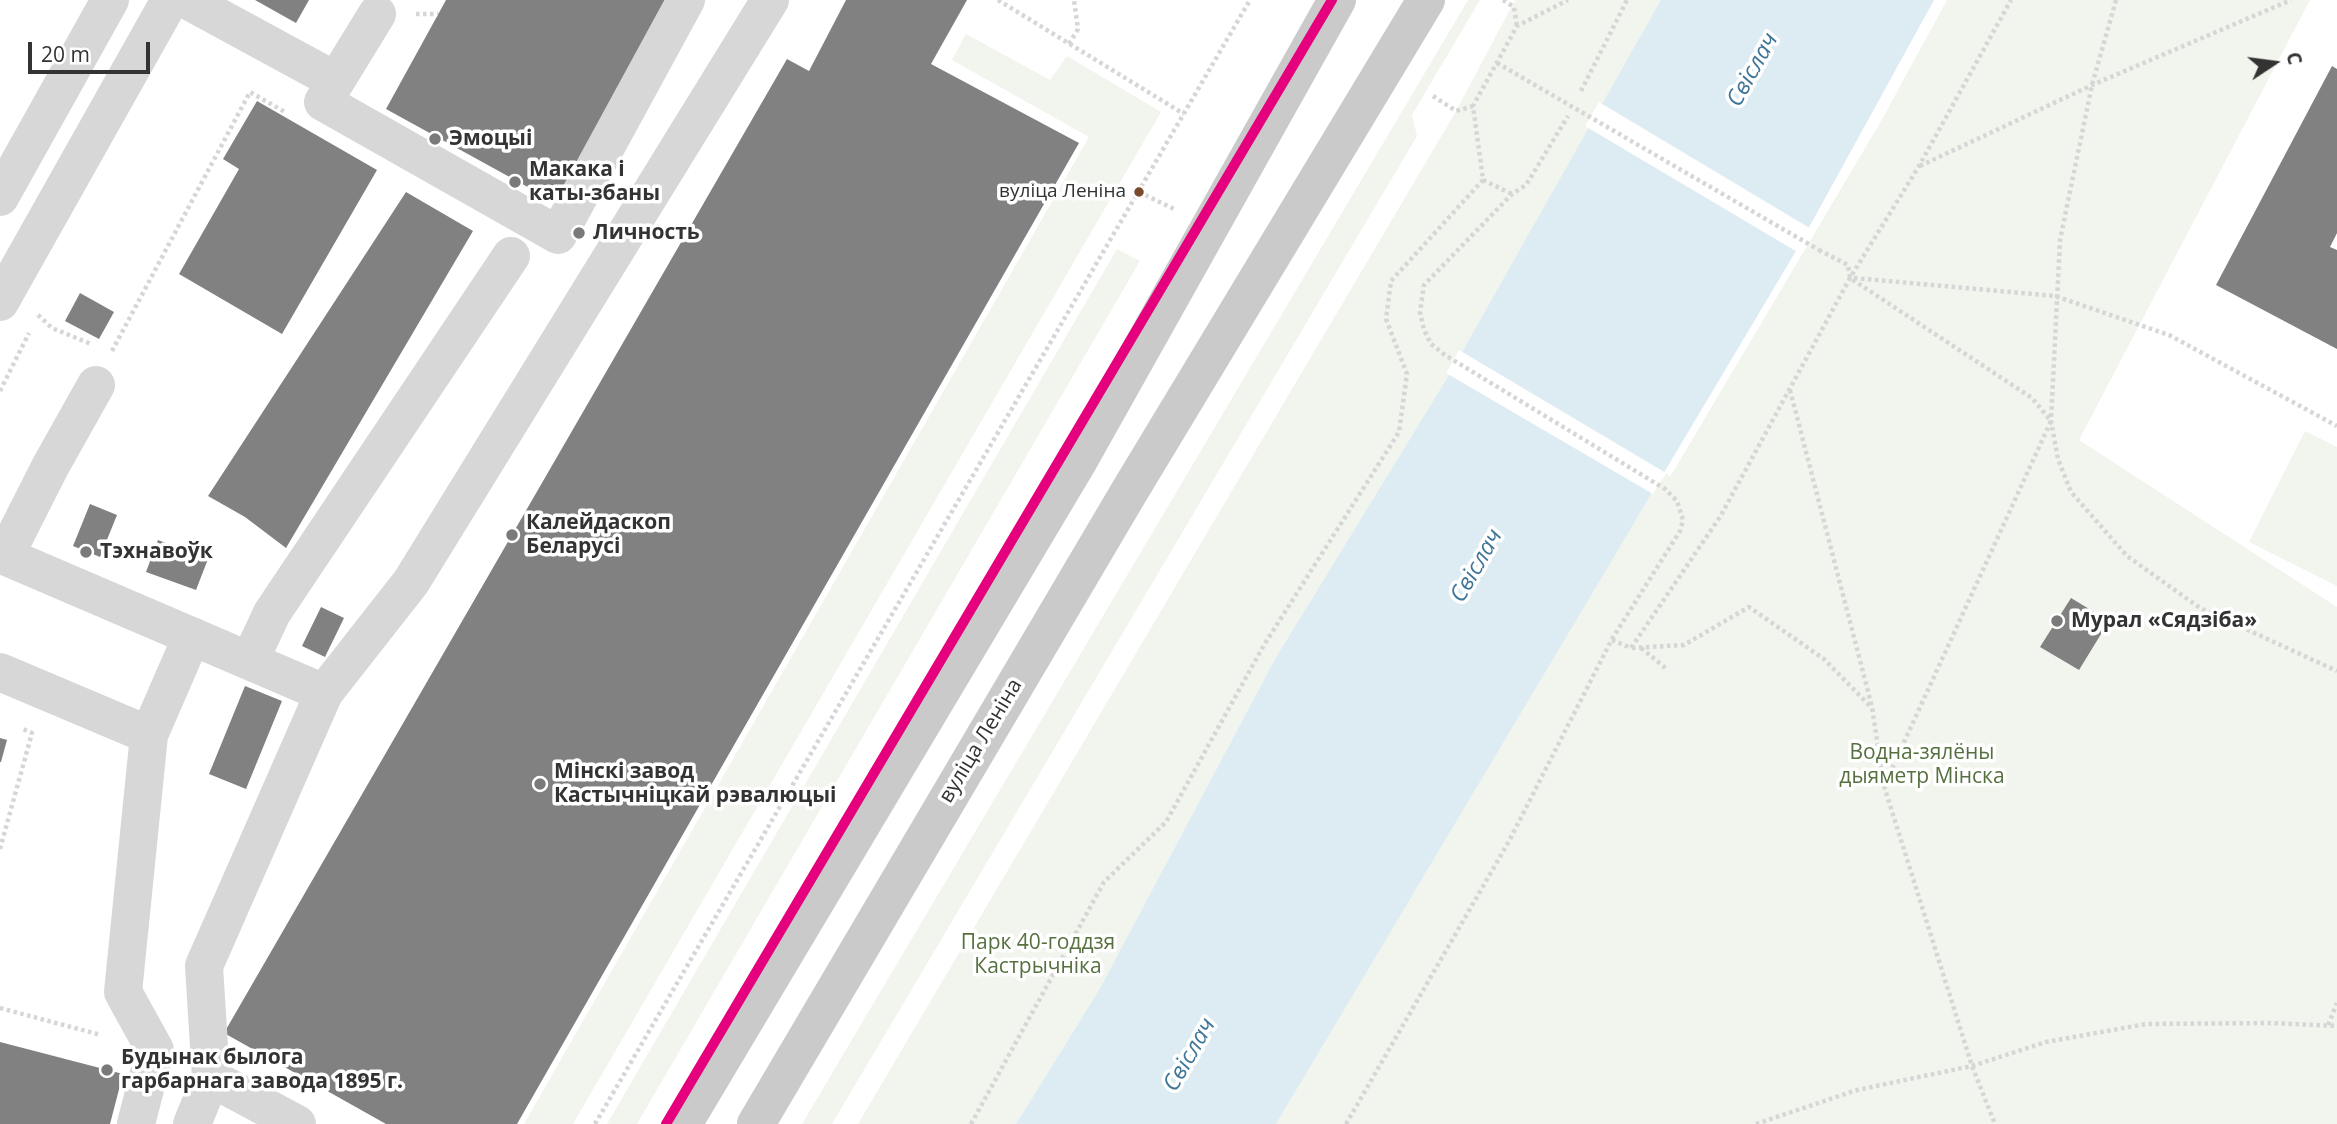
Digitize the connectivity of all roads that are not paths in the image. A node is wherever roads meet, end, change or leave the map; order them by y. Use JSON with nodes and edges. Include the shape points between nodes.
{"nodes":[{"id":1,"x":110,"y":0,"type":"edge"},
{"id":2,"x":170,"y":0,"type":"edge"},
{"id":3,"x":187,"y":0,"type":"edge"},
{"id":4,"x":686,"y":0,"type":"edge"},
{"id":5,"x":770,"y":0,"type":"edge"},
{"id":6,"x":1338,"y":0,"type":"edge"},
{"id":7,"x":1426,"y":0,"type":"edge"},
{"id":8,"x":377,"y":14,"type":"dead end"},
{"id":9,"x":336,"y":81,"type":"junction"},
{"id":10,"x":0,"y":197,"type":"edge"},
{"id":11,"x":511,"y":256,"type":"dead end"},
{"id":12,"x":0,"y":302,"type":"edge"},
{"id":13,"x":96,"y":386,"type":"dead end"},
{"id":14,"x":2,"y":555,"type":"edge"},
{"id":15,"x":192,"y":636,"type":"junction"},
{"id":16,"x":250,"y":660,"type":"junction"},
{"id":17,"x":0,"y":672,"type":"edge"},
{"id":18,"x":324,"y":694,"type":"junction"},
{"id":19,"x":149,"y":735,"type":"junction"},
{"id":20,"x":211,"y":1078,"type":"junction"},
{"id":21,"x":136,"y":1124,"type":"edge"},
{"id":22,"x":192,"y":1124,"type":"edge"},
{"id":23,"x":297,"y":1124,"type":"edge"},
{"id":24,"x":682,"y":1124,"type":"edge"},
{"id":25,"x":756,"y":1124,"type":"edge"}],
"edges":[{"from":1,"to":10,"type":"street"},
{"from":2,"to":12,"type":"street"},
{"from":3,"to":9,"type":"street"},
{"from":4,"to":9,"type":"street","via":[[558,235],[323,102]]},
{"from":5,"to":18,"type":"street","via":[[411,582]]},
{"from":6,"to":24,"type":"main road","via":[[1079,460]]},
{"from":7,"to":25,"type":"main road","name":"вуліца Леніна"},
{"from":8,"to":9,"type":"street"},
{"from":11,"to":16,"type":"street","via":[[272,613]]},
{"from":13,"to":14,"type":"street"},
{"from":14,"to":15,"type":"street"},
{"from":15,"to":16,"type":"street"},
{"from":15,"to":19,"type":"street"},
{"from":16,"to":18,"type":"street"},
{"from":17,"to":19,"type":"street"},
{"from":18,"to":20,"type":"street","via":[[204,966]]},
{"from":19,"to":21,"type":"street","via":[[124,992],[155,1050]]},
{"from":20,"to":22,"type":"street"},
{"from":20,"to":23,"type":"street"}]}
